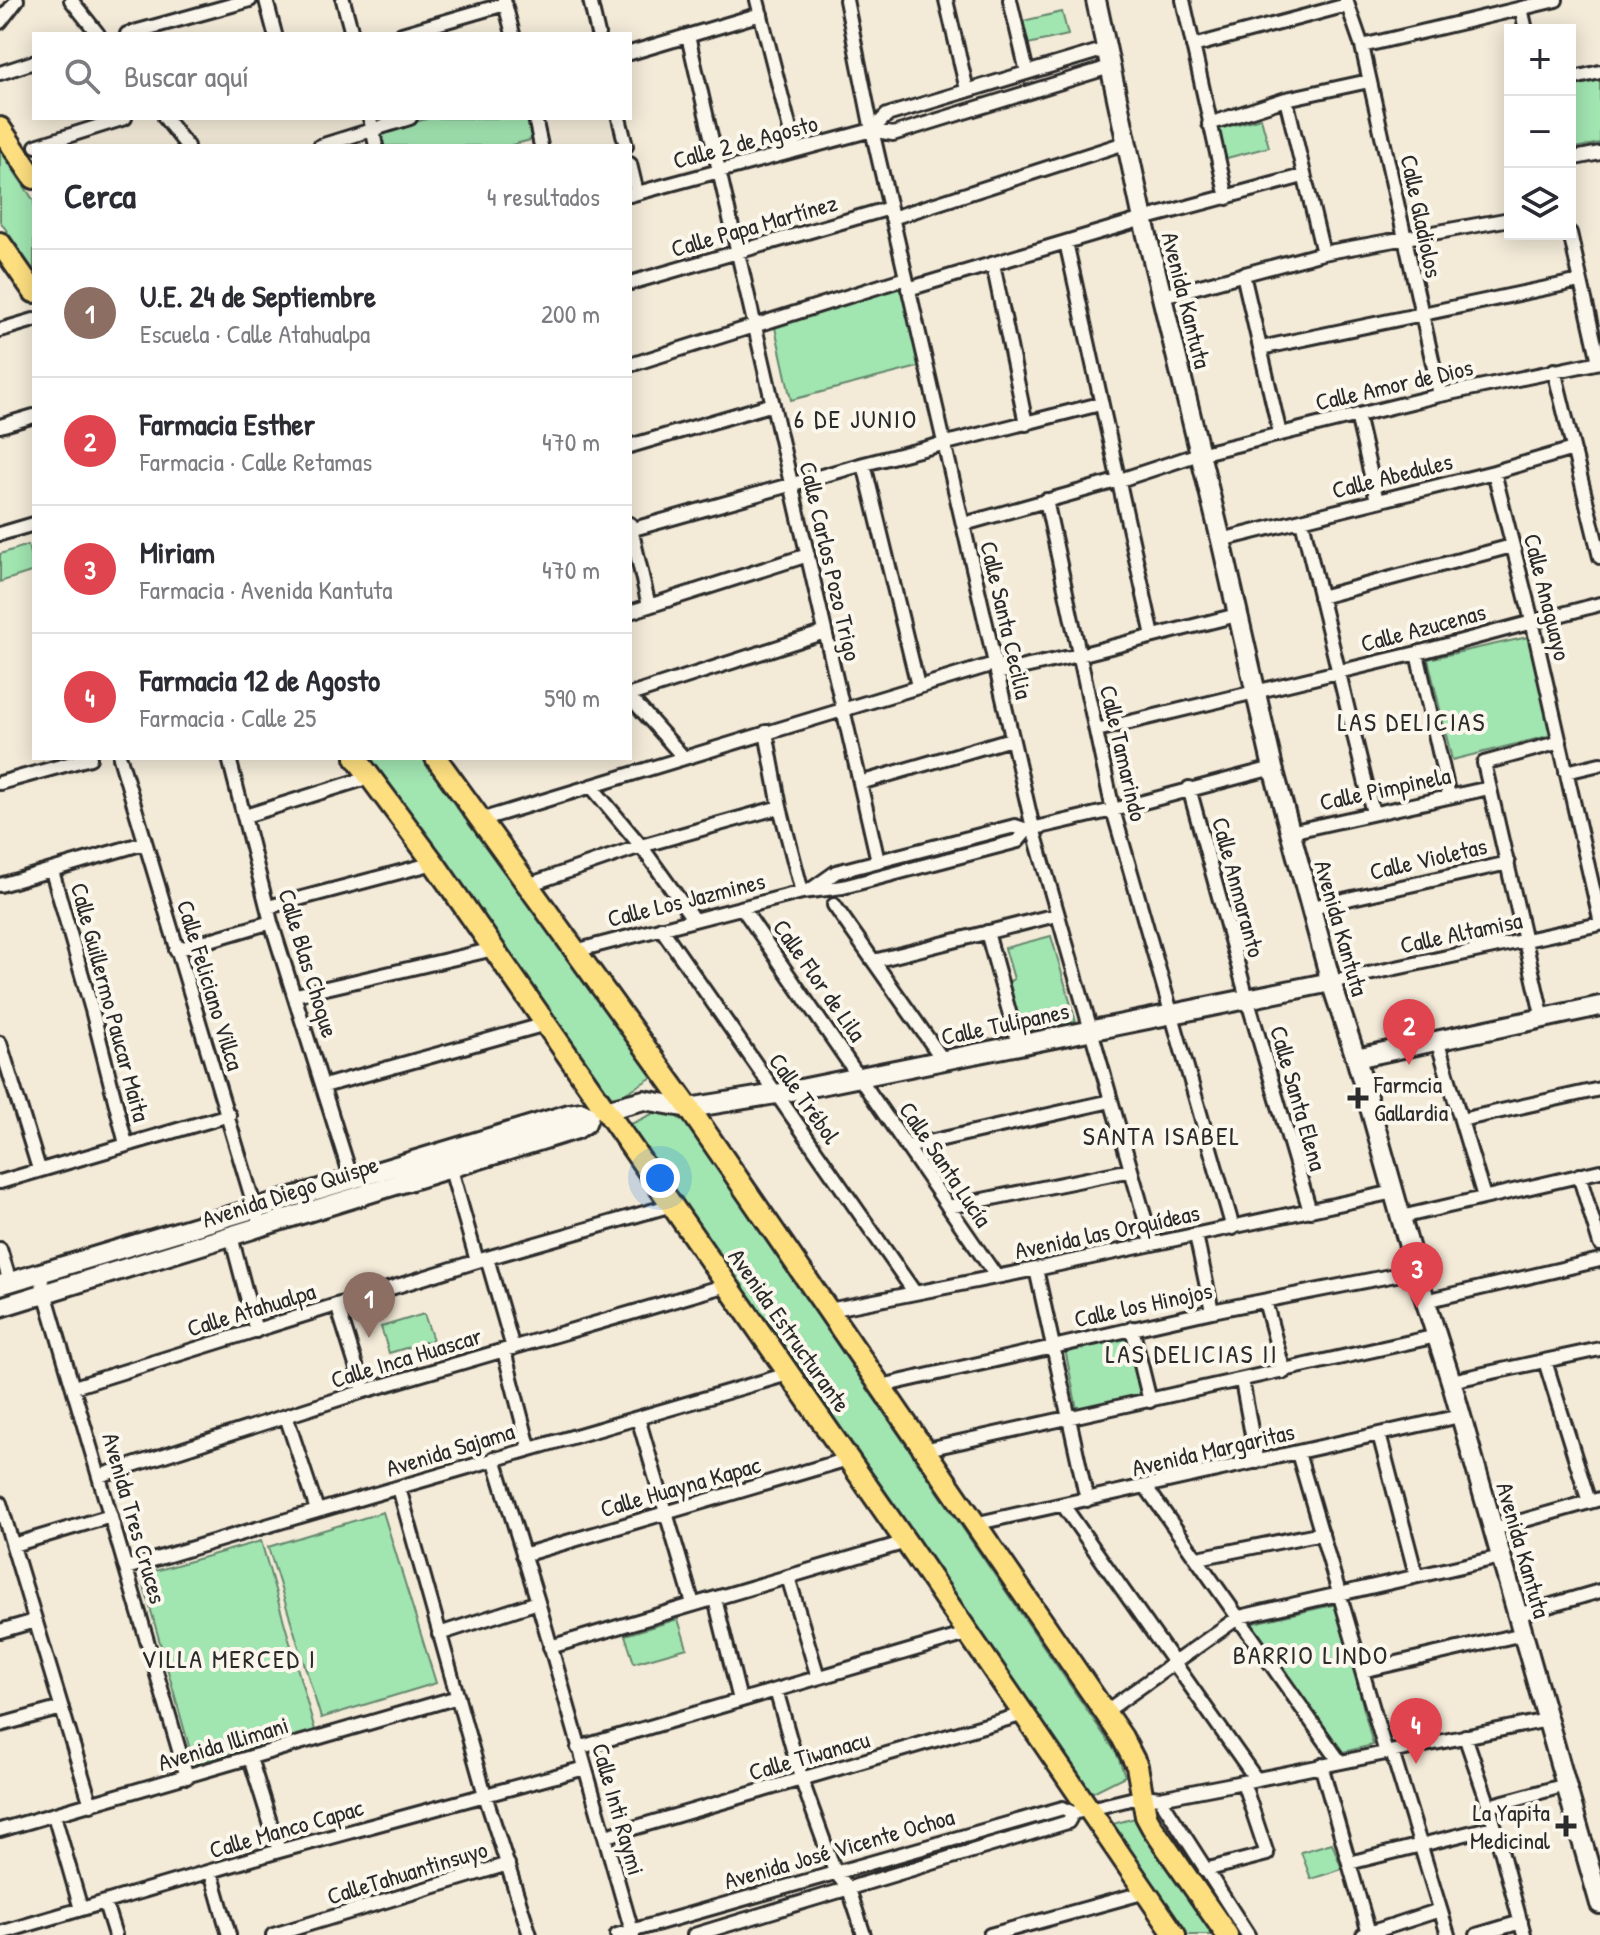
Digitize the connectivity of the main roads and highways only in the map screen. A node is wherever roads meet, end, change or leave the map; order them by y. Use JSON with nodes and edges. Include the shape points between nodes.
{"nodes":[{"id":1,"x":0,"y":128,"type":"edge"},
{"id":2,"x":29,"y":148,"type":"edge"},
{"id":3,"x":0,"y":243,"type":"edge"},
{"id":4,"x":32,"y":289,"type":"edge"},
{"id":5,"x":357,"y":760,"type":"edge"},
{"id":6,"x":437,"y":760,"type":"edge"},
{"id":7,"x":1175,"y":1935,"type":"edge"},
{"id":8,"x":1227,"y":1935,"type":"edge"}],
"edges":[{"from":1,"to":2,"type":"main road"},
{"from":3,"to":4,"type":"main road"},
{"from":5,"to":7,"type":"main road","name":"Avenida Estructurante","via":[[546,1024],[597,1112],[672,1205],[906,1542],[1024,1714],[1081,1810]]},
{"from":6,"to":8,"type":"main road","name":"Avenida Estructurante","via":[[689,1108],[1122,1737],[1151,1797],[1146,1816]]}]}
